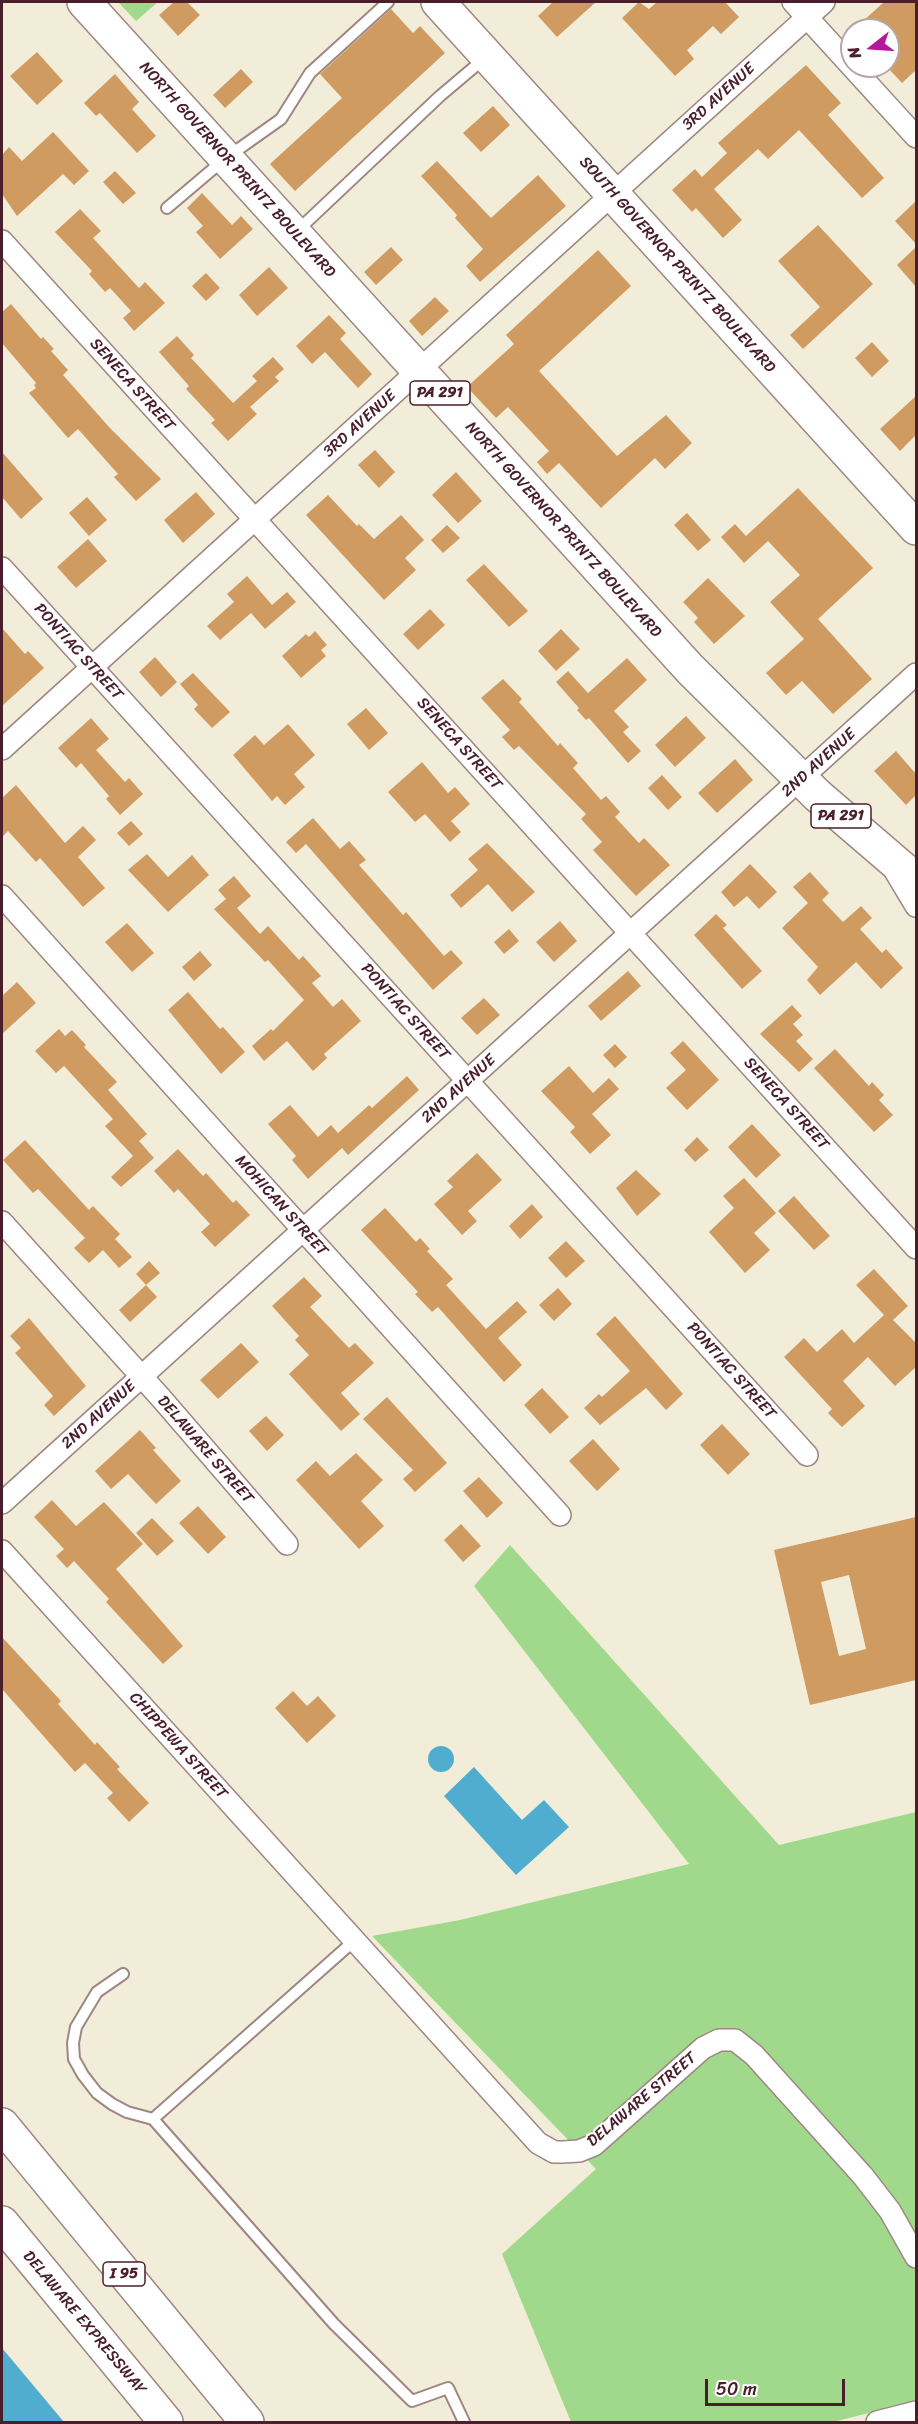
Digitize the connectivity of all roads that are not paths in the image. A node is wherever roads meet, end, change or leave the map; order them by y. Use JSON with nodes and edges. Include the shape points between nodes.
{"nodes":[{"id":1,"x":84,"y":2,"type":"edge"},
{"id":2,"x":388,"y":2,"type":"edge"},
{"id":3,"x":438,"y":2,"type":"edge"},
{"id":4,"x":824,"y":2,"type":"edge"},
{"id":5,"x":800,"y":9,"type":"edge"},
{"id":6,"x":488,"y":56,"type":"junction"},
{"id":7,"x":916,"y":137,"type":"edge"},
{"id":8,"x":226,"y":158,"type":"junction"},
{"id":9,"x":613,"y":194,"type":"junction"},
{"id":10,"x":166,"y":208,"type":"dead end"},
{"id":11,"x":295,"y":234,"type":"junction"},
{"id":12,"x":2,"y":241,"type":"edge"},
{"id":13,"x":418,"y":370,"type":"junction"},
{"id":14,"x":254,"y":519,"type":"junction"},
{"id":15,"x":916,"y":528,"type":"edge"},
{"id":16,"x":2,"y":568,"type":"edge"},
{"id":17,"x":92,"y":667,"type":"junction"},
{"id":18,"x":916,"y":674,"type":"edge"},
{"id":19,"x":2,"y":749,"type":"edge"},
{"id":20,"x":801,"y":779,"type":"junction"},
{"id":21,"x":882,"y":851,"type":"junction"},
{"id":22,"x":916,"y":880,"type":"edge"},
{"id":23,"x":2,"y":896,"type":"edge"},
{"id":24,"x":916,"y":906,"type":"edge"},
{"id":25,"x":630,"y":933,"type":"junction"},
{"id":26,"x":467,"y":1081,"type":"junction"},
{"id":27,"x":2,"y":1222,"type":"edge"},
{"id":28,"x":303,"y":1230,"type":"junction"},
{"id":29,"x":916,"y":1248,"type":"edge"},
{"id":30,"x":141,"y":1377,"type":"junction"},
{"id":31,"x":807,"y":1455,"type":"dead end"},
{"id":32,"x":2,"y":1503,"type":"edge"},
{"id":33,"x":560,"y":1515,"type":"dead end"},
{"id":34,"x":287,"y":1544,"type":"dead end"},
{"id":35,"x":2,"y":1551,"type":"edge"},
{"id":36,"x":355,"y":1940,"type":"junction"},
{"id":37,"x":123,"y":1974,"type":"dead end"},
{"id":38,"x":153,"y":2119,"type":"junction"},
{"id":39,"x":2,"y":2125,"type":"edge"},
{"id":40,"x":2,"y":2223,"type":"edge"},
{"id":41,"x":916,"y":2257,"type":"edge"},
{"id":42,"x":916,"y":2412,"type":"edge"},
{"id":43,"x":166,"y":2422,"type":"edge"},
{"id":44,"x":247,"y":2422,"type":"edge"},
{"id":45,"x":464,"y":2422,"type":"edge"},
{"id":46,"x":877,"y":2422,"type":"edge"}],
"edges":[{"from":1,"to":8,"type":"main road","name":"NORTH GOVERNOR PRINTZ BOULEVARD","number":"PA 291"},
{"from":2,"to":8,"type":"lane","via":[[310,73],[281,119]]},
{"from":3,"to":6,"type":"main road","name":"SOUTH GOVERNOR PRINTZ BOULEVARD"},
{"from":4,"to":5,"type":"street","name":"3RD AVENUE"},
{"from":5,"to":7,"type":"street"},
{"from":5,"to":9,"type":"street","name":"3RD AVENUE"},
{"from":6,"to":9,"type":"main road","name":"SOUTH GOVERNOR PRINTZ BOULEVARD"},
{"from":6,"to":11,"type":"lane","via":[[440,96]]},
{"from":8,"to":10,"type":"lane"},
{"from":8,"to":11,"type":"main road","name":"NORTH GOVERNOR PRINTZ BOULEVARD","number":"PA 291"},
{"from":9,"to":13,"type":"street","name":"3RD AVENUE"},
{"from":9,"to":15,"type":"main road","name":"SOUTH GOVERNOR PRINTZ BOULEVARD"},
{"from":11,"to":13,"type":"main road","name":"NORTH GOVERNOR PRINTZ BOULEVARD","number":"PA 291"},
{"from":12,"to":14,"type":"street","name":"SENECA STREET"},
{"from":13,"to":14,"type":"street","name":"3RD AVENUE"},
{"from":13,"to":20,"type":"main road","name":"NORTH GOVERNOR PRINTZ BOULEVARD","number":"PA 291","via":[[690,669]]},
{"from":14,"to":17,"type":"street","name":"3RD AVENUE"},
{"from":14,"to":25,"type":"street","name":"SENECA STREET"},
{"from":16,"to":17,"type":"street","name":"PONTIAC STREET"},
{"from":17,"to":19,"type":"street","name":"3RD AVENUE"},
{"from":17,"to":26,"type":"street","name":"PONTIAC STREET"},
{"from":18,"to":20,"type":"street","name":"2ND AVENUE"},
{"from":20,"to":21,"type":"main road","name":"NORTH GOVERNOR PRINTZ BOULEVARD","number":"PA 291"},
{"from":20,"to":25,"type":"street","name":"2ND AVENUE"},
{"from":21,"to":22,"type":"main road","name":"NORTH GOVERNOR PRINTZ BOULEVARD","number":"PA 291"},
{"from":21,"to":24,"type":"street"},
{"from":23,"to":28,"type":"street","name":"MOHICAN STREET"},
{"from":25,"to":26,"type":"street","name":"2ND AVENUE"},
{"from":25,"to":29,"type":"street","name":"SENECA STREET"},
{"from":26,"to":28,"type":"street","name":"2ND AVENUE"},
{"from":26,"to":31,"type":"street","name":"PONTIAC STREET"},
{"from":27,"to":30,"type":"street","name":"DELAWARE STREET"},
{"from":28,"to":30,"type":"street","name":"2ND AVENUE"},
{"from":28,"to":33,"type":"street","name":"MOHICAN STREET"},
{"from":30,"to":32,"type":"street","name":"2ND AVENUE"},
{"from":30,"to":34,"type":"street","name":"DELAWARE STREET"},
{"from":35,"to":36,"type":"street","name":"CHIPPEWA STREET"},
{"from":36,"to":38,"type":"lane"},
{"from":36,"to":41,"type":"street","name":"DELAWARE STREET","via":[[531,2136],[554,2152],[579,2151],[594,2145],[710,2044],[726,2039],[741,2042],[864,2176]]},
{"from":37,"to":38,"type":"lane","via":[[97,1992],[76,2027],[74,2059],[82,2075],[105,2098],[127,2112]]},
{"from":38,"to":45,"type":"lane","via":[[334,2324],[412,2401],[448,2388]]},
{"from":39,"to":44,"type":"main road","number":"I 95"},
{"from":40,"to":43,"type":"main road","name":"DELAWARE EXPRESSWAY"},
{"from":42,"to":46,"type":"street"}]}
